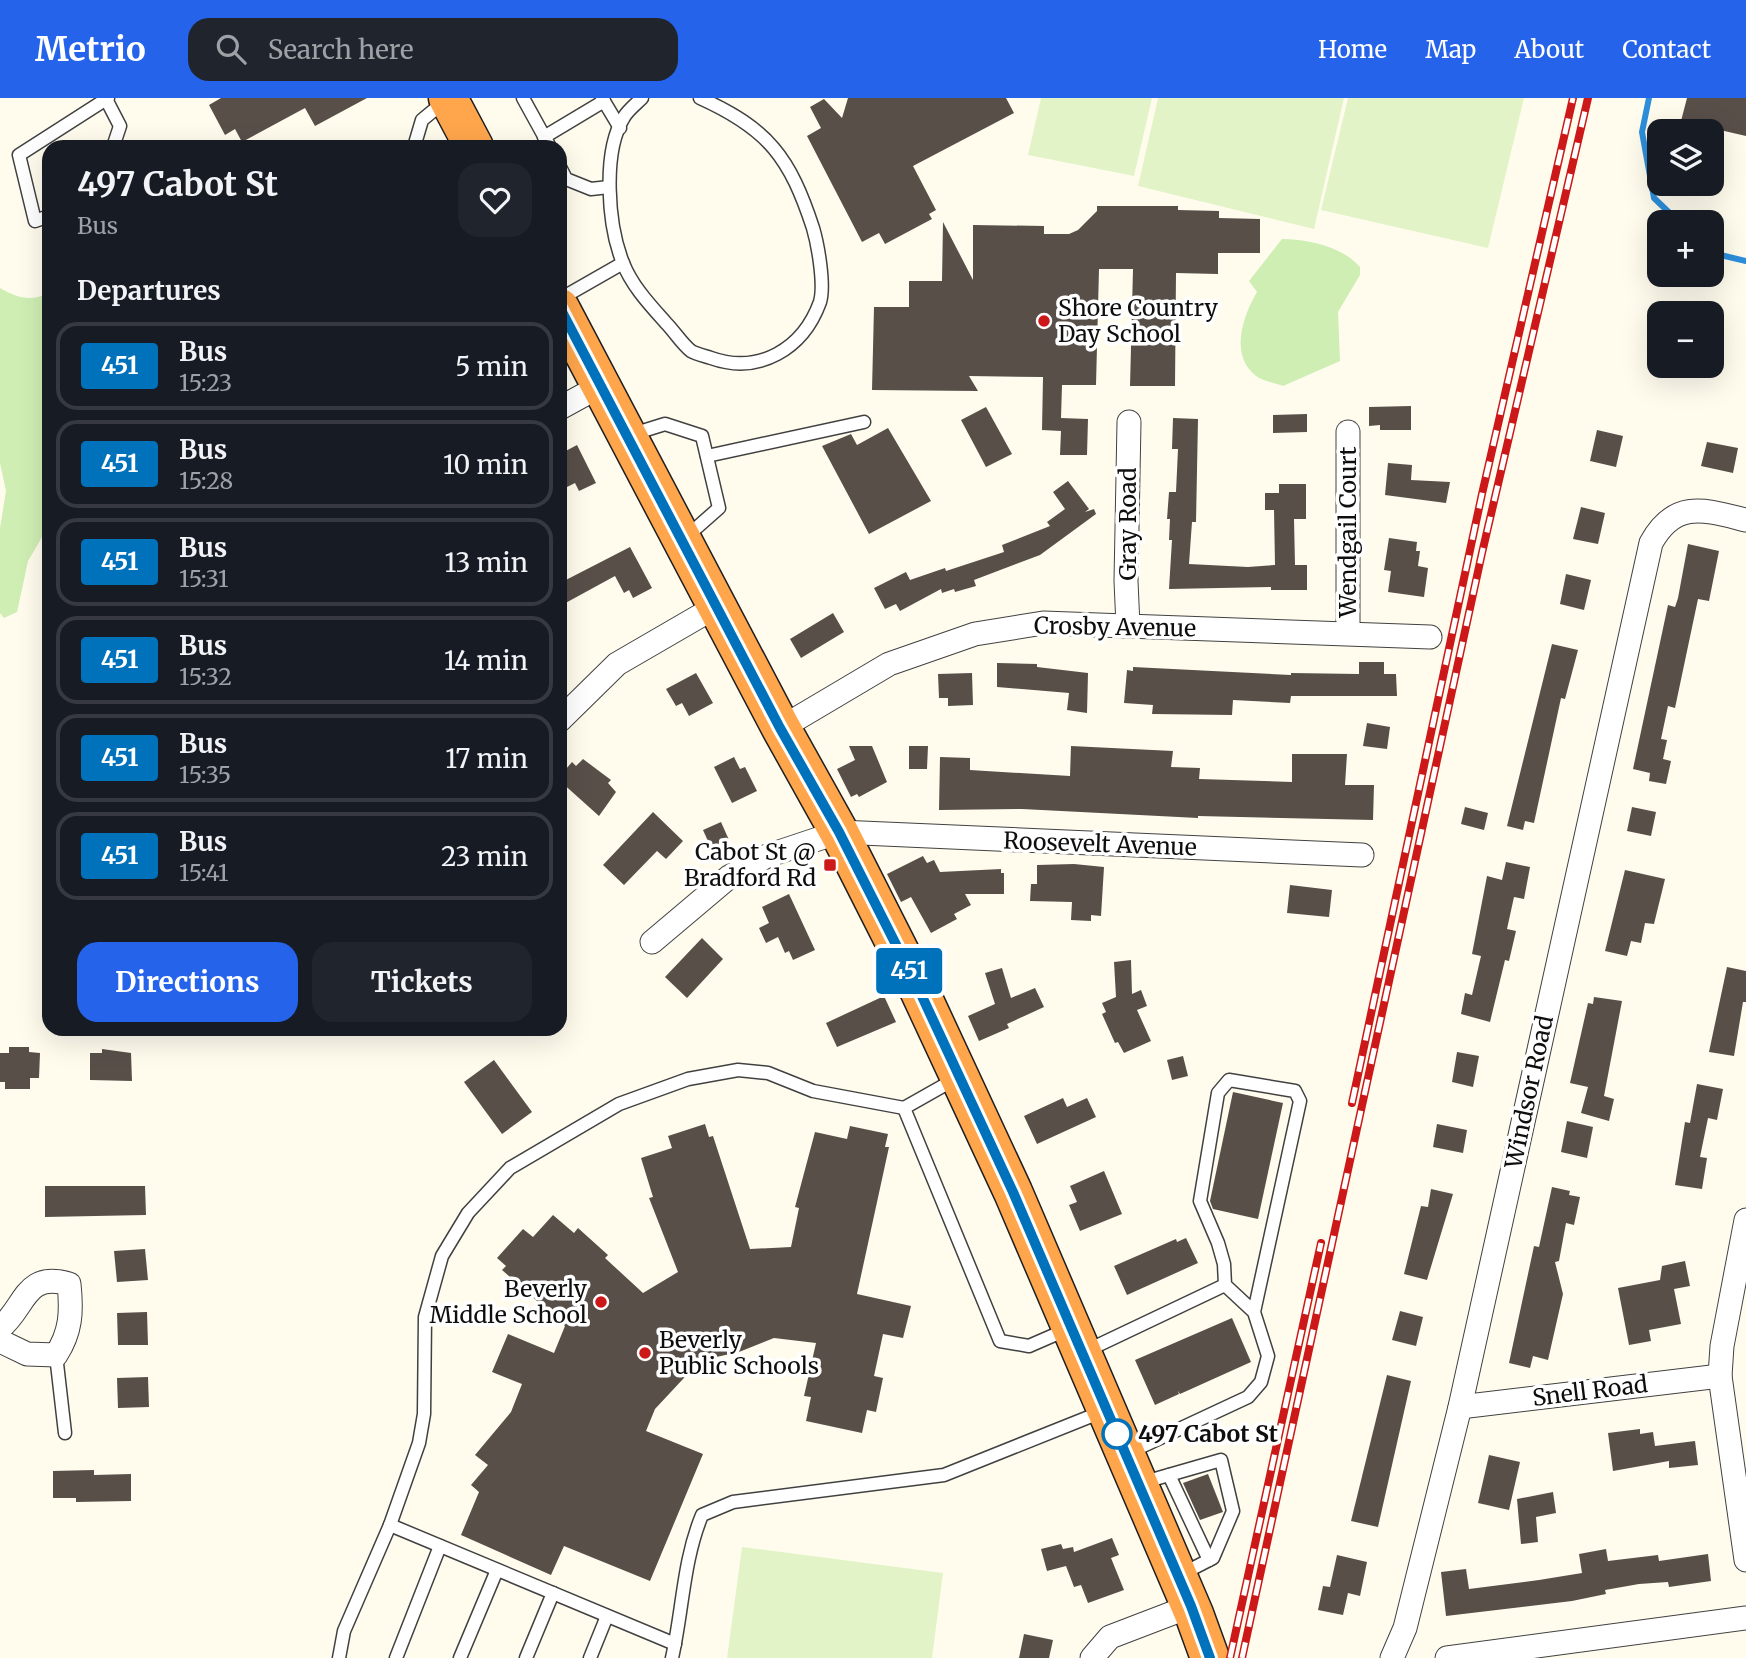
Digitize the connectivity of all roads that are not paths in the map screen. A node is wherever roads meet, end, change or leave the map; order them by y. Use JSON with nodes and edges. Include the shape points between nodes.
{"nodes":[{"id":1,"x":448,"y":98,"type":"edge"},
{"id":2,"x":523,"y":98,"type":"edge"},
{"id":3,"x":642,"y":98,"type":"edge"},
{"id":4,"x":700,"y":98,"type":"edge"},
{"id":5,"x":107,"y":99,"type":"edge"},
{"id":6,"x":603,"y":99,"type":"edge"},
{"id":7,"x":620,"y":128,"type":"junction"},
{"id":8,"x":42,"y":140,"type":"edge"},
{"id":9,"x":43,"y":140,"type":"edge"},
{"id":10,"x":115,"y":140,"type":"edge"},
{"id":11,"x":416,"y":140,"type":"edge"},
{"id":12,"x":470,"y":140,"type":"edge"},
{"id":13,"x":546,"y":140,"type":"edge"},
{"id":14,"x":550,"y":140,"type":"edge"},
{"id":15,"x":567,"y":179,"type":"edge"},
{"id":16,"x":609,"y":187,"type":"junction"},
{"id":17,"x":42,"y":218,"type":"edge"},
{"id":18,"x":623,"y":263,"type":"junction"},
{"id":19,"x":567,"y":295,"type":"edge"},
{"id":20,"x":567,"y":321,"type":"edge"},
{"id":21,"x":602,"y":385,"type":"junction"},
{"id":22,"x":567,"y":404,"type":"edge"},
{"id":23,"x":864,"y":422,"type":"dead end"},
{"id":24,"x":1129,"y":422,"type":"dead end"},
{"id":25,"x":1348,"y":432,"type":"dead end"},
{"id":26,"x":628,"y":435,"type":"junction"},
{"id":27,"x":707,"y":456,"type":"junction"},
{"id":28,"x":1746,"y":520,"type":"edge"},
{"id":29,"x":682,"y":540,"type":"junction"},
{"id":30,"x":716,"y":606,"type":"junction"},
{"id":31,"x":1128,"y":626,"type":"junction"},
{"id":32,"x":1348,"y":632,"type":"junction"},
{"id":33,"x":1430,"y":637,"type":"dead end"},
{"id":34,"x":567,"y":713,"type":"edge"},
{"id":35,"x":780,"y":728,"type":"junction"},
{"id":36,"x":839,"y":832,"type":"junction"},
{"id":37,"x":1362,"y":855,"type":"dead end"},
{"id":38,"x":652,"y":942,"type":"dead end"},
{"id":39,"x":957,"y":1078,"type":"junction"},
{"id":40,"x":904,"y":1108,"type":"junction"},
{"id":41,"x":1746,"y":1220,"type":"edge"},
{"id":42,"x":1225,"y":1285,"type":"junction"},
{"id":43,"x":1254,"y":1312,"type":"junction"},
{"id":44,"x":0,"y":1328,"type":"edge"},
{"id":45,"x":0,"y":1341,"type":"edge"},
{"id":46,"x":1076,"y":1341,"type":"junction"},
{"id":47,"x":56,"y":1355,"type":"junction"},
{"id":48,"x":1720,"y":1376,"type":"junction"},
{"id":49,"x":1460,"y":1407,"type":"junction"},
{"id":50,"x":1107,"y":1410,"type":"junction"},
{"id":51,"x":65,"y":1433,"type":"dead end"},
{"id":52,"x":1144,"y":1471,"type":"junction"},
{"id":53,"x":390,"y":1525,"type":"junction"},
{"id":54,"x":440,"y":1546,"type":"junction"},
{"id":55,"x":1746,"y":1560,"type":"edge"},
{"id":56,"x":496,"y":1570,"type":"junction"},
{"id":57,"x":1192,"y":1581,"type":"junction"},
{"id":58,"x":553,"y":1593,"type":"junction"},
{"id":59,"x":607,"y":1616,"type":"junction"},
{"id":60,"x":1746,"y":1618,"type":"edge"},
{"id":61,"x":675,"y":1644,"type":"junction"},
{"id":62,"x":339,"y":1658,"type":"edge"},
{"id":63,"x":396,"y":1658,"type":"edge"},
{"id":64,"x":460,"y":1658,"type":"edge"},
{"id":65,"x":526,"y":1658,"type":"edge"},
{"id":66,"x":590,"y":1658,"type":"edge"},
{"id":67,"x":672,"y":1658,"type":"edge"},
{"id":68,"x":1092,"y":1658,"type":"edge"},
{"id":69,"x":1210,"y":1658,"type":"edge"},
{"id":70,"x":1392,"y":1658,"type":"edge"},
{"id":71,"x":1447,"y":1658,"type":"edge"}],
"edges":[{"from":1,"to":11,"type":"lane","via":[[422,120]]},
{"from":1,"to":12,"type":"highway"},
{"from":2,"to":13,"type":"lane"},
{"from":3,"to":7,"type":"lane","via":[[623,117]]},
{"from":4,"to":18,"type":"lane","via":[[733,113],[769,141],[793,173],[818,246],[821,299],[806,329],[782,351],[763,362],[729,365],[691,351],[643,298]]},
{"from":5,"to":9,"type":"lane"},
{"from":5,"to":10,"type":"lane","via":[[120,126]]},
{"from":6,"to":7,"type":"lane"},
{"from":6,"to":14,"type":"lane"},
{"from":7,"to":16,"type":"lane"},
{"from":8,"to":17,"type":"lane","via":[[19,155],[34,221]]},
{"from":15,"to":16,"type":"lane","via":[[591,188]]},
{"from":16,"to":18,"type":"lane"},
{"from":18,"to":19,"type":"lane"},
{"from":20,"to":21,"type":"highway"},
{"from":21,"to":22,"type":"street"},
{"from":21,"to":26,"type":"highway"},
{"from":23,"to":27,"type":"lane"},
{"from":24,"to":31,"type":"street","name":"Gray Road"},
{"from":25,"to":32,"type":"street","name":"Wendgail Court"},
{"from":26,"to":27,"type":"lane","via":[[665,424],[702,436]]},
{"from":26,"to":29,"type":"highway"},
{"from":27,"to":29,"type":"lane","via":[[719,508]]},
{"from":28,"to":49,"type":"street","name":"Windsor Road","via":[[1708,511],[1681,512],[1661,525],[1651,543]]},
{"from":29,"to":30,"type":"highway"},
{"from":30,"to":34,"type":"street","via":[[618,664]]},
{"from":30,"to":35,"type":"highway"},
{"from":31,"to":32,"type":"street","name":"Crosby Avenue"},
{"from":31,"to":35,"type":"street","name":"Crosby Avenue","via":[[1043,623],[975,634],[889,664]]},
{"from":32,"to":33,"type":"street","name":"Crosby Avenue"},
{"from":35,"to":36,"type":"highway"},
{"from":36,"to":37,"type":"street","name":"Roosevelt Avenue"},
{"from":36,"to":38,"type":"street","via":[[767,856],[729,877]]},
{"from":36,"to":39,"type":"highway","via":[[920,992]]},
{"from":39,"to":40,"type":"lane"},
{"from":39,"to":46,"type":"highway","via":[[1013,1192]]},
{"from":40,"to":46,"type":"lane","via":[[1000,1340],[1029,1346]]},
{"from":40,"to":53,"type":"lane","via":[[813,1091],[768,1073],[738,1070],[688,1079],[619,1104],[510,1168],[468,1213],[442,1256],[425,1317],[424,1415],[419,1443]]},
{"from":41,"to":48,"type":"street"},
{"from":42,"to":43,"type":"lane"},
{"from":42,"to":43,"type":"lane","via":[[1218,1243],[1200,1201],[1218,1093],[1229,1080],[1248,1080],[1294,1091],[1300,1101]]},
{"from":42,"to":46,"type":"lane"},
{"from":43,"to":52,"type":"lane","via":[[1268,1356],[1261,1382],[1248,1397],[1216,1413]]},
{"from":44,"to":47,"type":"street","via":[[27,1289],[55,1280],[69,1284],[72,1312],[66,1340]]},
{"from":45,"to":47,"type":"street","via":[[27,1354]]},
{"from":46,"to":50,"type":"highway"},
{"from":47,"to":51,"type":"lane"},
{"from":48,"to":49,"type":"street","name":"Snell Road"},
{"from":48,"to":55,"type":"street"},
{"from":49,"to":70,"type":"street","name":"Windsor Road","via":[[1405,1628]]},
{"from":50,"to":52,"type":"highway"},
{"from":50,"to":61,"type":"lane","via":[[944,1475],[733,1502],[702,1515],[690,1545]]},
{"from":52,"to":57,"type":"highway"},
{"from":52,"to":57,"type":"lane","via":[[1221,1460],[1233,1511],[1213,1558]]},
{"from":53,"to":54,"type":"lane"},
{"from":53,"to":62,"type":"lane","via":[[344,1631]]},
{"from":54,"to":56,"type":"lane"},
{"from":54,"to":63,"type":"lane"},
{"from":56,"to":58,"type":"lane"},
{"from":56,"to":64,"type":"lane"},
{"from":57,"to":68,"type":"street","via":[[1110,1637]]},
{"from":57,"to":69,"type":"highway"},
{"from":58,"to":59,"type":"lane"},
{"from":58,"to":65,"type":"lane"},
{"from":59,"to":61,"type":"lane"},
{"from":59,"to":66,"type":"lane"},
{"from":60,"to":71,"type":"street"},
{"from":61,"to":67,"type":"lane"}]}
